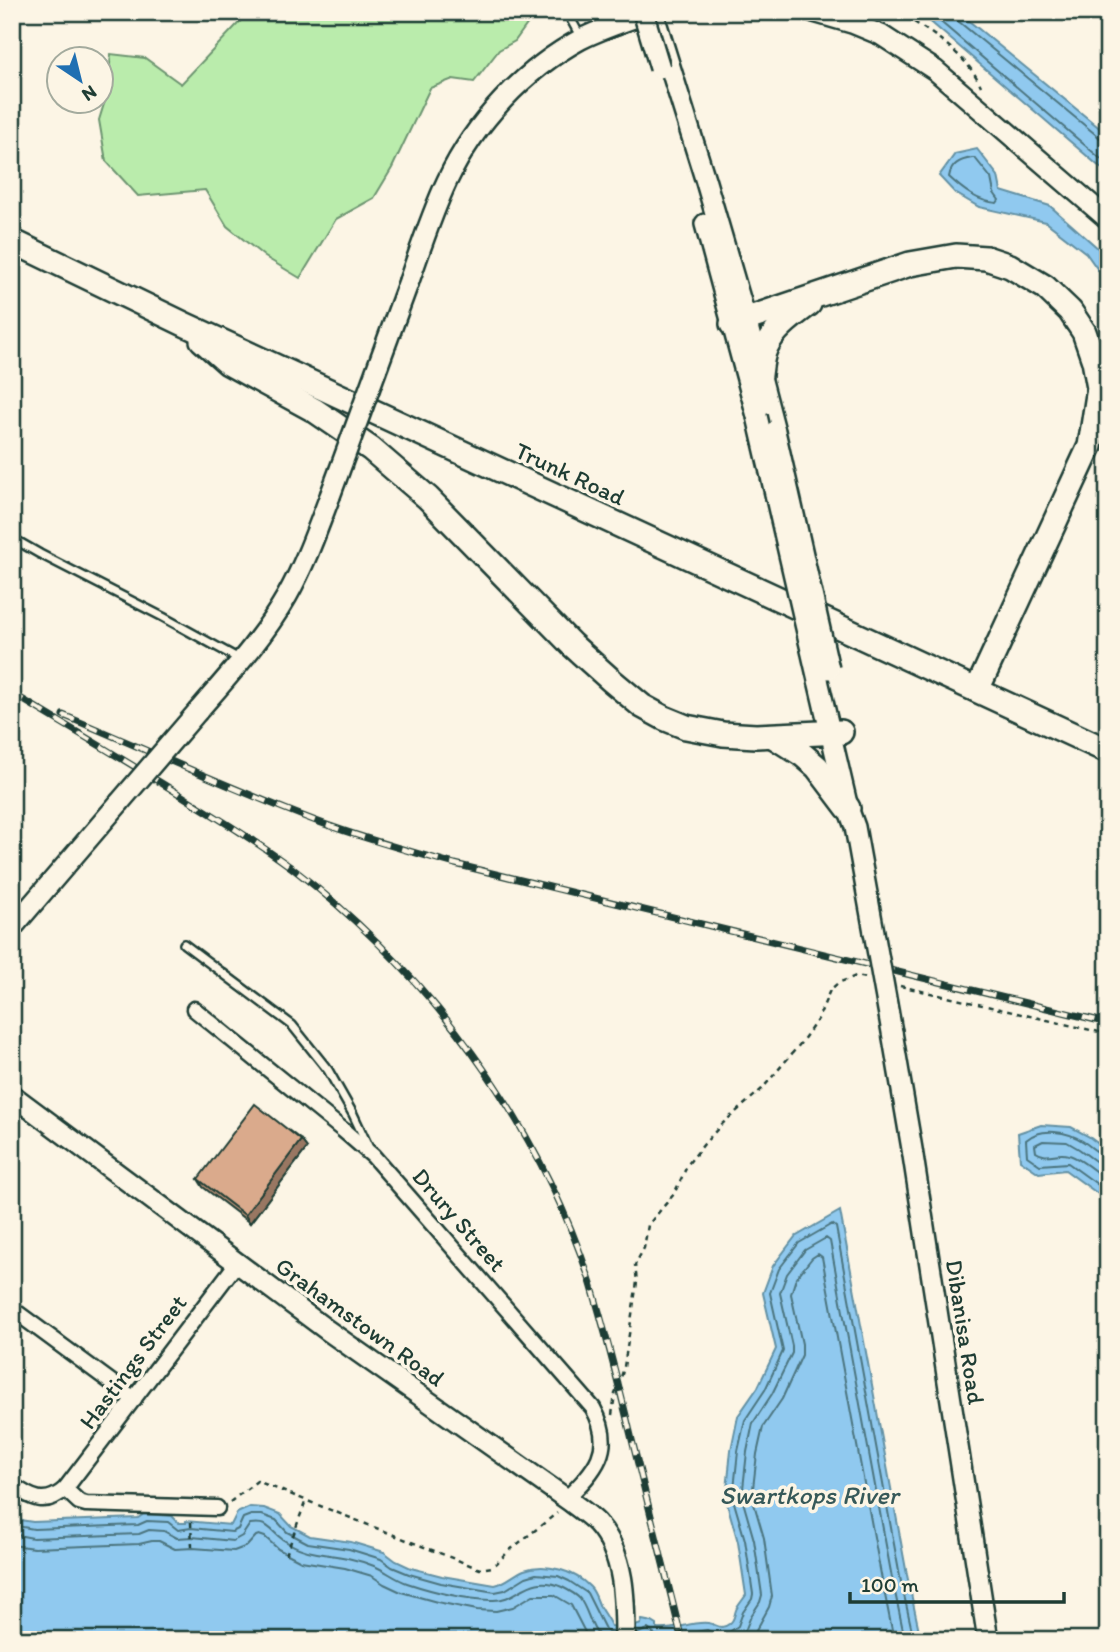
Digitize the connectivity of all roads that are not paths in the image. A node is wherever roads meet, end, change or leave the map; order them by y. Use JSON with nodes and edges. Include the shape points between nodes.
{"nodes":[{"id":1,"x":567,"y":12,"type":"edge"},
{"id":2,"x":643,"y":12,"type":"edge"},
{"id":3,"x":652,"y":12,"type":"edge"},
{"id":4,"x":814,"y":12,"type":"edge"},
{"id":5,"x":581,"y":39,"type":"junction"},
{"id":6,"x":665,"y":66,"type":"junction"},
{"id":7,"x":1108,"y":219,"type":"edge"},
{"id":8,"x":12,"y":242,"type":"edge"},
{"id":9,"x":826,"y":292,"type":"junction"},
{"id":10,"x":739,"y":321,"type":"junction"},
{"id":11,"x":184,"y":324,"type":"junction"},
{"id":12,"x":760,"y":375,"type":"junction"},
{"id":13,"x":12,"y":538,"type":"edge"},
{"id":14,"x":242,"y":661,"type":"junction"},
{"id":15,"x":824,"y":679,"type":"junction"},
{"id":16,"x":977,"y":691,"type":"junction"},
{"id":17,"x":835,"y":733,"type":"junction"},
{"id":18,"x":772,"y":736,"type":"junction"},
{"id":19,"x":1108,"y":751,"type":"edge"},
{"id":20,"x":851,"y":817,"type":"junction"},
{"id":21,"x":12,"y":928,"type":"edge"},
{"id":22,"x":184,"y":944,"type":"dead end"},
{"id":23,"x":194,"y":1009,"type":"dead end"},
{"id":24,"x":12,"y":1095,"type":"edge"},
{"id":25,"x":373,"y":1156,"type":"junction"},
{"id":26,"x":237,"y":1263,"type":"junction"},
{"id":27,"x":12,"y":1309,"type":"edge"},
{"id":28,"x":134,"y":1399,"type":"junction"},
{"id":29,"x":12,"y":1485,"type":"edge"},
{"id":30,"x":65,"y":1489,"type":"junction"},
{"id":31,"x":569,"y":1501,"type":"junction"},
{"id":32,"x":217,"y":1508,"type":"road end"},
{"id":33,"x":625,"y":1631,"type":"edge"},
{"id":34,"x":988,"y":1640,"type":"edge"}],
"edges":[{"from":1,"to":5,"type":"lane"},
{"from":2,"to":6,"type":"main road","bridge":true},
{"from":3,"to":5,"type":"main road"},
{"from":3,"to":6,"type":"main road"},
{"from":4,"to":7,"type":"main road","via":[[881,35],[935,70]]},
{"from":5,"to":14,"type":"main road","bridge":true,"via":[[522,81],[501,102],[467,145],[448,179],[304,563]]},
{"from":6,"to":10,"type":"main road","via":[[705,223]]},
{"from":8,"to":11,"type":"main road","name":"Trunk Road"},
{"from":9,"to":10,"type":"main road"},
{"from":9,"to":12,"type":"main road","via":[[772,338],[765,348]]},
{"from":9,"to":16,"type":"main road","via":[[910,264],[956,256],[986,258],[1045,287],[1084,331],[1099,388],[1090,446]]},
{"from":10,"to":12,"type":"main road"},
{"from":10,"to":15,"type":"main road","bridge":true,"via":[[757,416]]},
{"from":11,"to":16,"type":"main road","name":"Trunk Road"},
{"from":11,"to":18,"type":"main road","via":[[228,363],[324,416],[381,457],[428,498],[572,645],[642,706],[687,727]]},
{"from":12,"to":15,"type":"main road","bridge":true},
{"from":13,"to":14,"type":"lane"},
{"from":14,"to":21,"type":"main road","bridge":true},
{"from":15,"to":17,"type":"main road","name":"Dibanisa Road"},
{"from":16,"to":19,"type":"main road","name":"Trunk Road"},
{"from":17,"to":18,"type":"main road"},
{"from":17,"to":20,"type":"main road","name":"Dibanisa Road"},
{"from":18,"to":20,"type":"main road","via":[[817,767]]},
{"from":20,"to":34,"type":"main road","name":"Dibanisa Road","bridge":true,"via":[[912,1149]]},
{"from":22,"to":25,"type":"lane","via":[[292,1025],[328,1070]]},
{"from":23,"to":25,"type":"street","name":"Drury Street"},
{"from":24,"to":26,"type":"main road","name":"Grahamstown Road"},
{"from":25,"to":31,"type":"street","name":"Drury Street","via":[[597,1415],[603,1447],[591,1473]]},
{"from":26,"to":28,"type":"street","name":"Hastings Street"},
{"from":26,"to":31,"type":"main road","name":"Grahamstown Road"},
{"from":27,"to":28,"type":"street"},
{"from":28,"to":30,"type":"street","name":"Hastings Street"},
{"from":29,"to":30,"type":"street","via":[[40,1499],[52,1498]]},
{"from":30,"to":32,"type":"street","via":[[86,1504]]},
{"from":31,"to":33,"type":"main road","name":"Grahamstown Road","via":[[596,1523],[611,1545],[620,1567]]}]}
